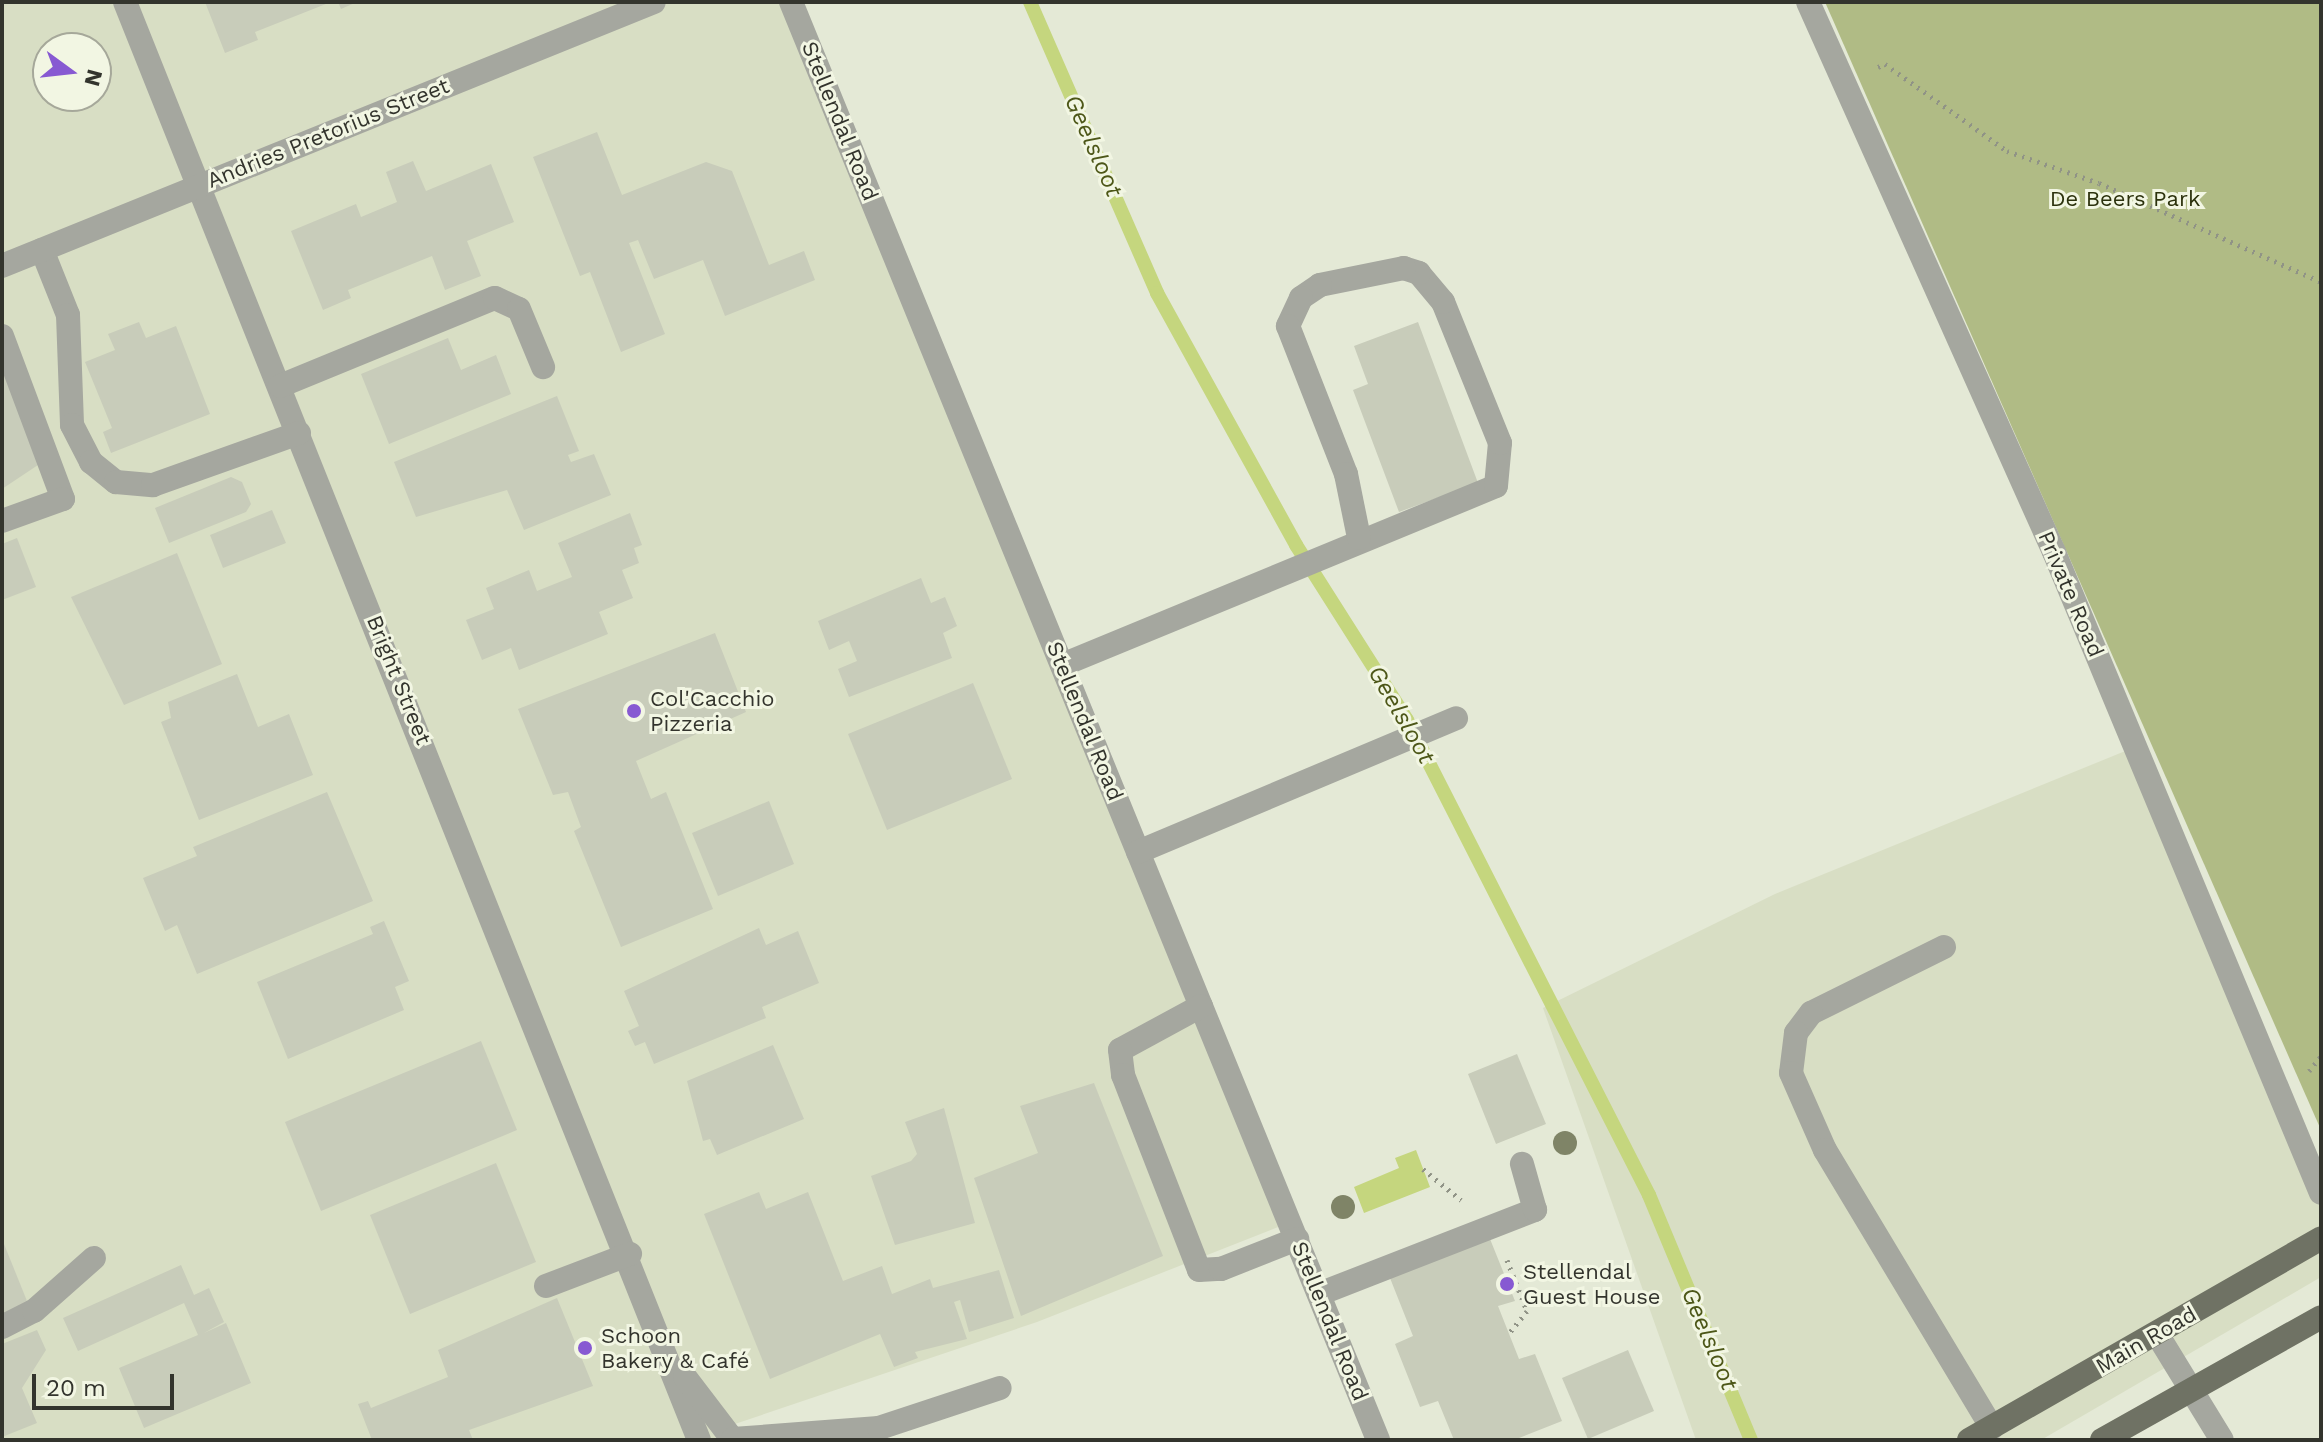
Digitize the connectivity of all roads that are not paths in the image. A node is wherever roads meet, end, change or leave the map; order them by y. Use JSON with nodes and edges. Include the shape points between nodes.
{"nodes":[{"id":1,"x":125,"y":2,"type":"edge"},
{"id":2,"x":654,"y":2,"type":"edge"},
{"id":3,"x":791,"y":2,"type":"edge"},
{"id":4,"x":1808,"y":2,"type":"edge"},
{"id":5,"x":200,"y":185,"type":"junction"},
{"id":6,"x":42,"y":250,"type":"junction"},
{"id":7,"x":2,"y":266,"type":"edge"},
{"id":8,"x":2,"y":336,"type":"edge"},
{"id":9,"x":543,"y":367,"type":"dead end"},
{"id":10,"x":280,"y":386,"type":"junction"},
{"id":11,"x":299,"y":433,"type":"junction"},
{"id":12,"x":2,"y":521,"type":"edge"},
{"id":13,"x":1359,"y":538,"type":"junction"},
{"id":14,"x":1062,"y":665,"type":"junction"},
{"id":15,"x":1456,"y":718,"type":"dead end"},
{"id":16,"x":1138,"y":852,"type":"junction"},
{"id":17,"x":1944,"y":947,"type":"dead end"},
{"id":18,"x":1201,"y":1006,"type":"junction"},
{"id":19,"x":1522,"y":1164,"type":"dead end"},
{"id":20,"x":2321,"y":1193,"type":"edge"},
{"id":21,"x":2321,"y":1238,"type":"edge"},
{"id":22,"x":1297,"y":1239,"type":"junction"},
{"id":23,"x":630,"y":1254,"type":"junction"},
{"id":24,"x":94,"y":1258,"type":"dead end"},
{"id":25,"x":546,"y":1286,"type":"dead end"},
{"id":26,"x":1319,"y":1294,"type":"junction"},
{"id":27,"x":2321,"y":1317,"type":"edge"},
{"id":28,"x":2,"y":1327,"type":"edge"},
{"id":29,"x":2157,"y":1334,"type":"junction"},
{"id":30,"x":672,"y":1359,"type":"junction"},
{"id":31,"x":1000,"y":1388,"type":"dead end"},
{"id":32,"x":2191,"y":1390,"type":"junction"},
{"id":33,"x":1992,"y":1428,"type":"junction"},
{"id":34,"x":733,"y":1439,"type":"edge"},
{"id":35,"x":699,"y":1440,"type":"edge"},
{"id":36,"x":1378,"y":1440,"type":"edge"},
{"id":37,"x":1969,"y":1440,"type":"edge"},
{"id":38,"x":2102,"y":1440,"type":"edge"},
{"id":39,"x":2222,"y":1440,"type":"edge"}],
"edges":[{"from":1,"to":5,"type":"street","name":"Bright Street"},
{"from":2,"to":5,"type":"street","name":"Andries Pretorius Street"},
{"from":3,"to":14,"type":"street","name":"Stellendal Road"},
{"from":4,"to":20,"type":"street","name":"Private Road","via":[[2054,552]]},
{"from":5,"to":6,"type":"street","name":"Andries Pretorius Street"},
{"from":5,"to":10,"type":"street","name":"Bright Street"},
{"from":6,"to":7,"type":"street","name":"Andries Pretorius Street"},
{"from":6,"to":11,"type":"street","via":[[68,315],[72,425],[91,462],[116,482],[153,485]]},
{"from":8,"to":12,"type":"street","via":[[63,499]]},
{"from":9,"to":10,"type":"street","via":[[519,309],[495,298]]},
{"from":10,"to":11,"type":"street","name":"Bright Street"},
{"from":11,"to":23,"type":"street","name":"Bright Street"},
{"from":13,"to":13,"type":"street","via":[[1346,474],[1288,326],[1301,298],[1320,285],[1404,268],[1419,273],[1443,302],[1500,443],[1501,476],[1486,496]]},
{"from":13,"to":14,"type":"street"},
{"from":14,"to":16,"type":"street","name":"Stellendal Road"},
{"from":15,"to":16,"type":"street"},
{"from":16,"to":18,"type":"street","name":"Stellendal Road"},
{"from":17,"to":33,"type":"street","via":[[1811,1013],[1796,1033],[1791,1073],[1825,1150]]},
{"from":18,"to":22,"type":"street","name":"Stellendal Road"},
{"from":18,"to":22,"type":"street","via":[[1120,1050],[1123,1075],[1199,1270],[1221,1269]]},
{"from":19,"to":26,"type":"street","via":[[1535,1210]]},
{"from":21,"to":29,"type":"main road","name":"Main Road"},
{"from":22,"to":26,"type":"street","name":"Stellendal Road"},
{"from":23,"to":25,"type":"street"},
{"from":23,"to":30,"type":"street","name":"Bright Street"},
{"from":24,"to":28,"type":"street","via":[[34,1311]]},
{"from":26,"to":36,"type":"street","name":"Stellendal Road"},
{"from":27,"to":32,"type":"main road"},
{"from":29,"to":32,"type":"street"},
{"from":29,"to":33,"type":"main road","name":"Main Road"},
{"from":30,"to":34,"type":"street","name":"Bright Street"},
{"from":30,"to":35,"type":"street","name":"Bright Street"},
{"from":31,"to":34,"type":"street","via":[[879,1428]]},
{"from":32,"to":38,"type":"main road"},
{"from":32,"to":39,"type":"street"},
{"from":33,"to":37,"type":"main road","name":"Main Road"}]}
